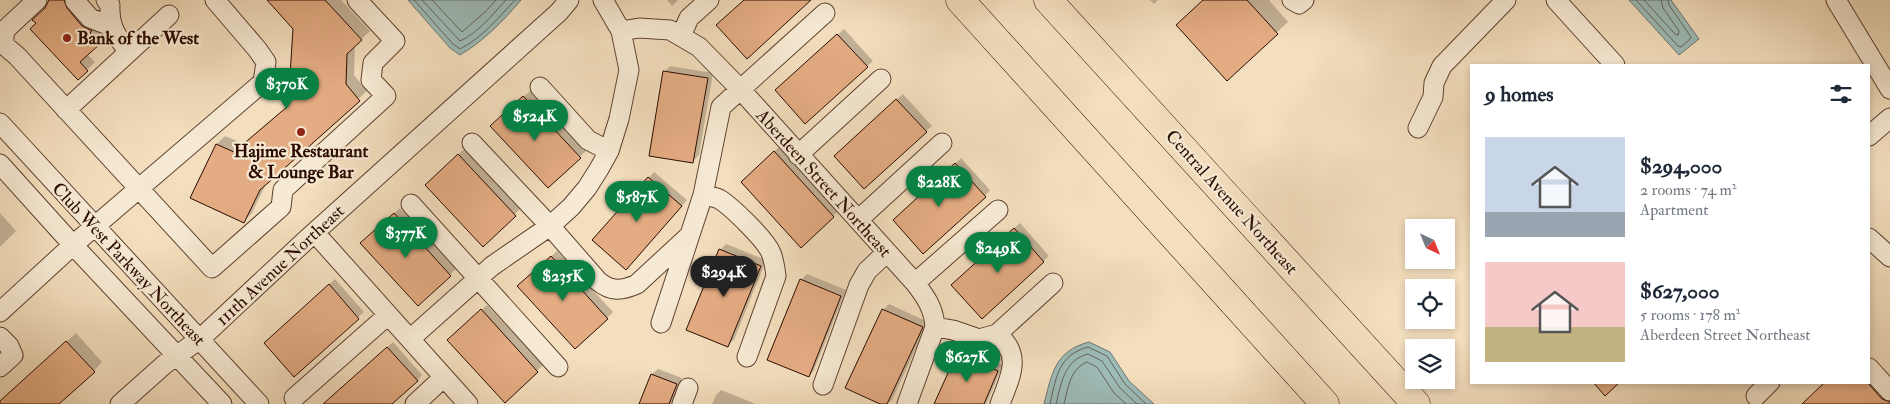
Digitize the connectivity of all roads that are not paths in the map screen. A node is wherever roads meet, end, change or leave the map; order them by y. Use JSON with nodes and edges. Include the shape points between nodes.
{"nodes":[{"id":1,"x":37,"y":0,"type":"edge"},
{"id":2,"x":83,"y":0,"type":"edge"},
{"id":3,"x":94,"y":0,"type":"edge"},
{"id":4,"x":214,"y":0,"type":"edge"},
{"id":5,"x":357,"y":0,"type":"edge"},
{"id":6,"x":569,"y":0,"type":"edge"},
{"id":7,"x":603,"y":0,"type":"edge"},
{"id":8,"x":709,"y":0,"type":"edge"},
{"id":9,"x":960,"y":0,"type":"edge"},
{"id":10,"x":1048,"y":0,"type":"edge"},
{"id":11,"x":1292,"y":0,"type":"edge"},
{"id":12,"x":1304,"y":0,"type":"edge"},
{"id":13,"x":1506,"y":0,"type":"edge"},
{"id":14,"x":1556,"y":0,"type":"edge"},
{"id":15,"x":1836,"y":0,"type":"edge"},
{"id":16,"x":75,"y":1,"type":"edge"},
{"id":17,"x":825,"y":13,"type":"dead end"},
{"id":18,"x":110,"y":15,"type":"edge"},
{"id":19,"x":170,"y":15,"type":"dead end"},
{"id":20,"x":621,"y":31,"type":"junction"},
{"id":21,"x":681,"y":36,"type":"junction"},
{"id":22,"x":129,"y":52,"type":"junction"},
{"id":23,"x":1614,"y":64,"type":"edge"},
{"id":24,"x":881,"y":79,"type":"dead end"},
{"id":25,"x":540,"y":88,"type":"dead end"},
{"id":26,"x":1890,"y":89,"type":"edge"},
{"id":27,"x":740,"y":90,"type":"junction"},
{"id":28,"x":66,"y":110,"type":"junction"},
{"id":29,"x":1890,"y":118,"type":"edge"},
{"id":30,"x":0,"y":123,"type":"edge"},
{"id":31,"x":1418,"y":128,"type":"dead end"},
{"id":32,"x":1870,"y":135,"type":"edge"},
{"id":33,"x":472,"y":143,"type":"dead end"},
{"id":34,"x":942,"y":143,"type":"dead end"},
{"id":35,"x":609,"y":151,"type":"junction"},
{"id":36,"x":798,"y":155,"type":"junction"},
{"id":37,"x":0,"y":164,"type":"edge"},
{"id":38,"x":138,"y":189,"type":"junction"},
{"id":39,"x":703,"y":195,"type":"junction"},
{"id":40,"x":411,"y":204,"type":"dead end"},
{"id":41,"x":998,"y":210,"type":"dead end"},
{"id":42,"x":858,"y":220,"type":"junction"},
{"id":43,"x":550,"y":226,"type":"junction"},
{"id":44,"x":94,"y":227,"type":"junction"},
{"id":45,"x":692,"y":232,"type":"junction"},
{"id":46,"x":315,"y":233,"type":"junction"},
{"id":47,"x":1870,"y":239,"type":"edge"},
{"id":48,"x":73,"y":245,"type":"junction"},
{"id":49,"x":887,"y":252,"type":"junction"},
{"id":50,"x":1890,"y":257,"type":"edge"},
{"id":51,"x":479,"y":278,"type":"junction"},
{"id":52,"x":915,"y":283,"type":"junction"},
{"id":53,"x":1053,"y":283,"type":"dead end"},
{"id":54,"x":0,"y":312,"type":"edge"},
{"id":55,"x":388,"y":315,"type":"junction"},
{"id":56,"x":660,"y":323,"type":"dead end"},
{"id":57,"x":935,"y":327,"type":"junction"},
{"id":58,"x":997,"y":334,"type":"junction"},
{"id":59,"x":0,"y":337,"type":"edge"},
{"id":60,"x":200,"y":339,"type":"junction"},
{"id":61,"x":410,"y":339,"type":"junction"},
{"id":62,"x":177,"y":355,"type":"junction"},
{"id":63,"x":747,"y":357,"type":"dead end"},
{"id":64,"x":0,"y":367,"type":"edge"},
{"id":65,"x":558,"y":367,"type":"dead end"},
{"id":66,"x":1870,"y":369,"type":"edge"},
{"id":67,"x":444,"y":377,"type":"junction"},
{"id":68,"x":1768,"y":384,"type":"edge"},
{"id":69,"x":822,"y":385,"type":"dead end"},
{"id":70,"x":1890,"y":391,"type":"edge"},
{"id":71,"x":1756,"y":396,"type":"dead end"},
{"id":72,"x":294,"y":398,"type":"dead end"},
{"id":73,"x":120,"y":404,"type":"edge"},
{"id":74,"x":222,"y":404,"type":"edge"},
{"id":75,"x":259,"y":404,"type":"edge"},
{"id":76,"x":415,"y":404,"type":"edge"},
{"id":77,"x":468,"y":404,"type":"edge"},
{"id":78,"x":907,"y":404,"type":"edge"},
{"id":79,"x":1000,"y":404,"type":"edge"},
{"id":80,"x":1325,"y":404,"type":"edge"},
{"id":81,"x":1416,"y":404,"type":"edge"}],
"edges":[{"from":1,"to":28,"type":"street","via":[[6,29],[4,44]]},
{"from":2,"to":18,"type":"street","via":[[94,13]]},
{"from":3,"to":18,"type":"street"},
{"from":4,"to":38,"type":"street","via":[[266,62],[263,82]]},
{"from":5,"to":38,"type":"street","via":[[395,41],[373,63],[371,80],[386,96],[283,190],[281,207],[212,268]]},
{"from":6,"to":46,"type":"street","name":"111th Avenue Northeast"},
{"from":7,"to":20,"type":"street"},
{"from":8,"to":21,"type":"street","via":[[689,18]]},
{"from":9,"to":80,"type":"highway"},
{"from":10,"to":81,"type":"highway","name":"Central Avenue Northeast"},
{"from":11,"to":12,"type":"street","via":[[1299,4]]},
{"from":13,"to":31,"type":"street","via":[[1442,66],[1434,83],[1433,97]]},
{"from":14,"to":23,"type":"street"},
{"from":15,"to":26,"type":"street"},
{"from":16,"to":18,"type":"street","via":[[90,18]]},
{"from":17,"to":27,"type":"street"},
{"from":18,"to":22,"type":"street","via":[[119,40]]},
{"from":19,"to":22,"type":"street"},
{"from":20,"to":21,"type":"street","name":"Aberdeen Street Northeast","via":[[638,28],[670,30]]},
{"from":20,"to":35,"type":"street","via":[[628,70]]},
{"from":21,"to":27,"type":"street","name":"Aberdeen Street Northeast","via":[[705,53]]},
{"from":22,"to":28,"type":"street"},
{"from":24,"to":36,"type":"street"},
{"from":25,"to":35,"type":"street","via":[[588,140]]},
{"from":27,"to":36,"type":"street","name":"Aberdeen Street Northeast"},
{"from":27,"to":39,"type":"street","via":[[721,107]]},
{"from":28,"to":38,"type":"street"},
{"from":29,"to":32,"type":"street"},
{"from":30,"to":44,"type":"street","name":"Club West Parkway Northeast"},
{"from":33,"to":43,"type":"street"},
{"from":34,"to":42,"type":"street"},
{"from":35,"to":43,"type":"street","via":[[587,188]]},
{"from":36,"to":42,"type":"street","name":"Aberdeen Street Northeast"},
{"from":37,"to":48,"type":"street","name":"Club West Parkway Northeast"},
{"from":38,"to":44,"type":"street"},
{"from":39,"to":45,"type":"street"},
{"from":39,"to":63,"type":"street","via":[[728,206],[771,252],[776,276]]},
{"from":40,"to":51,"type":"street"},
{"from":41,"to":52,"type":"street"},
{"from":42,"to":49,"type":"street","name":"Aberdeen Street Northeast"},
{"from":43,"to":45,"type":"street","via":[[598,282],[616,290],[637,284]]},
{"from":43,"to":51,"type":"street"},
{"from":44,"to":48,"type":"street"},
{"from":44,"to":60,"type":"street","name":"Club West Parkway Northeast"},
{"from":45,"to":56,"type":"street"},
{"from":46,"to":55,"type":"street"},
{"from":46,"to":60,"type":"street","name":"111th Avenue Northeast"},
{"from":47,"to":50,"type":"street"},
{"from":48,"to":54,"type":"street"},
{"from":48,"to":62,"type":"street","name":"Club West Parkway Northeast"},
{"from":49,"to":52,"type":"street","name":"Aberdeen Street Northeast"},
{"from":49,"to":69,"type":"street","via":[[867,271],[859,285]]},
{"from":51,"to":61,"type":"street"},
{"from":51,"to":65,"type":"street"},
{"from":52,"to":57,"type":"street","name":"Aberdeen Street Northeast","via":[[934,313]]},
{"from":53,"to":58,"type":"street"},
{"from":55,"to":61,"type":"street"},
{"from":55,"to":72,"type":"street"},
{"from":57,"to":58,"type":"street","via":[[979,339]]},
{"from":57,"to":78,"type":"street"},
{"from":58,"to":79,"type":"street","via":[[1006,341],[1014,364]]},
{"from":59,"to":64,"type":"street","via":[[13,355]]},
{"from":60,"to":62,"type":"street","name":"111th Avenue Northeast"},
{"from":60,"to":75,"type":"street","name":"Club West Parkway Northeast"},
{"from":61,"to":67,"type":"street"},
{"from":62,"to":73,"type":"street","name":"111th Avenue Northeast"},
{"from":62,"to":74,"type":"street","name":"Club West Parkway Northeast"},
{"from":66,"to":70,"type":"street"},
{"from":67,"to":76,"type":"street"},
{"from":67,"to":77,"type":"street"},
{"from":68,"to":71,"type":"street"}]}
